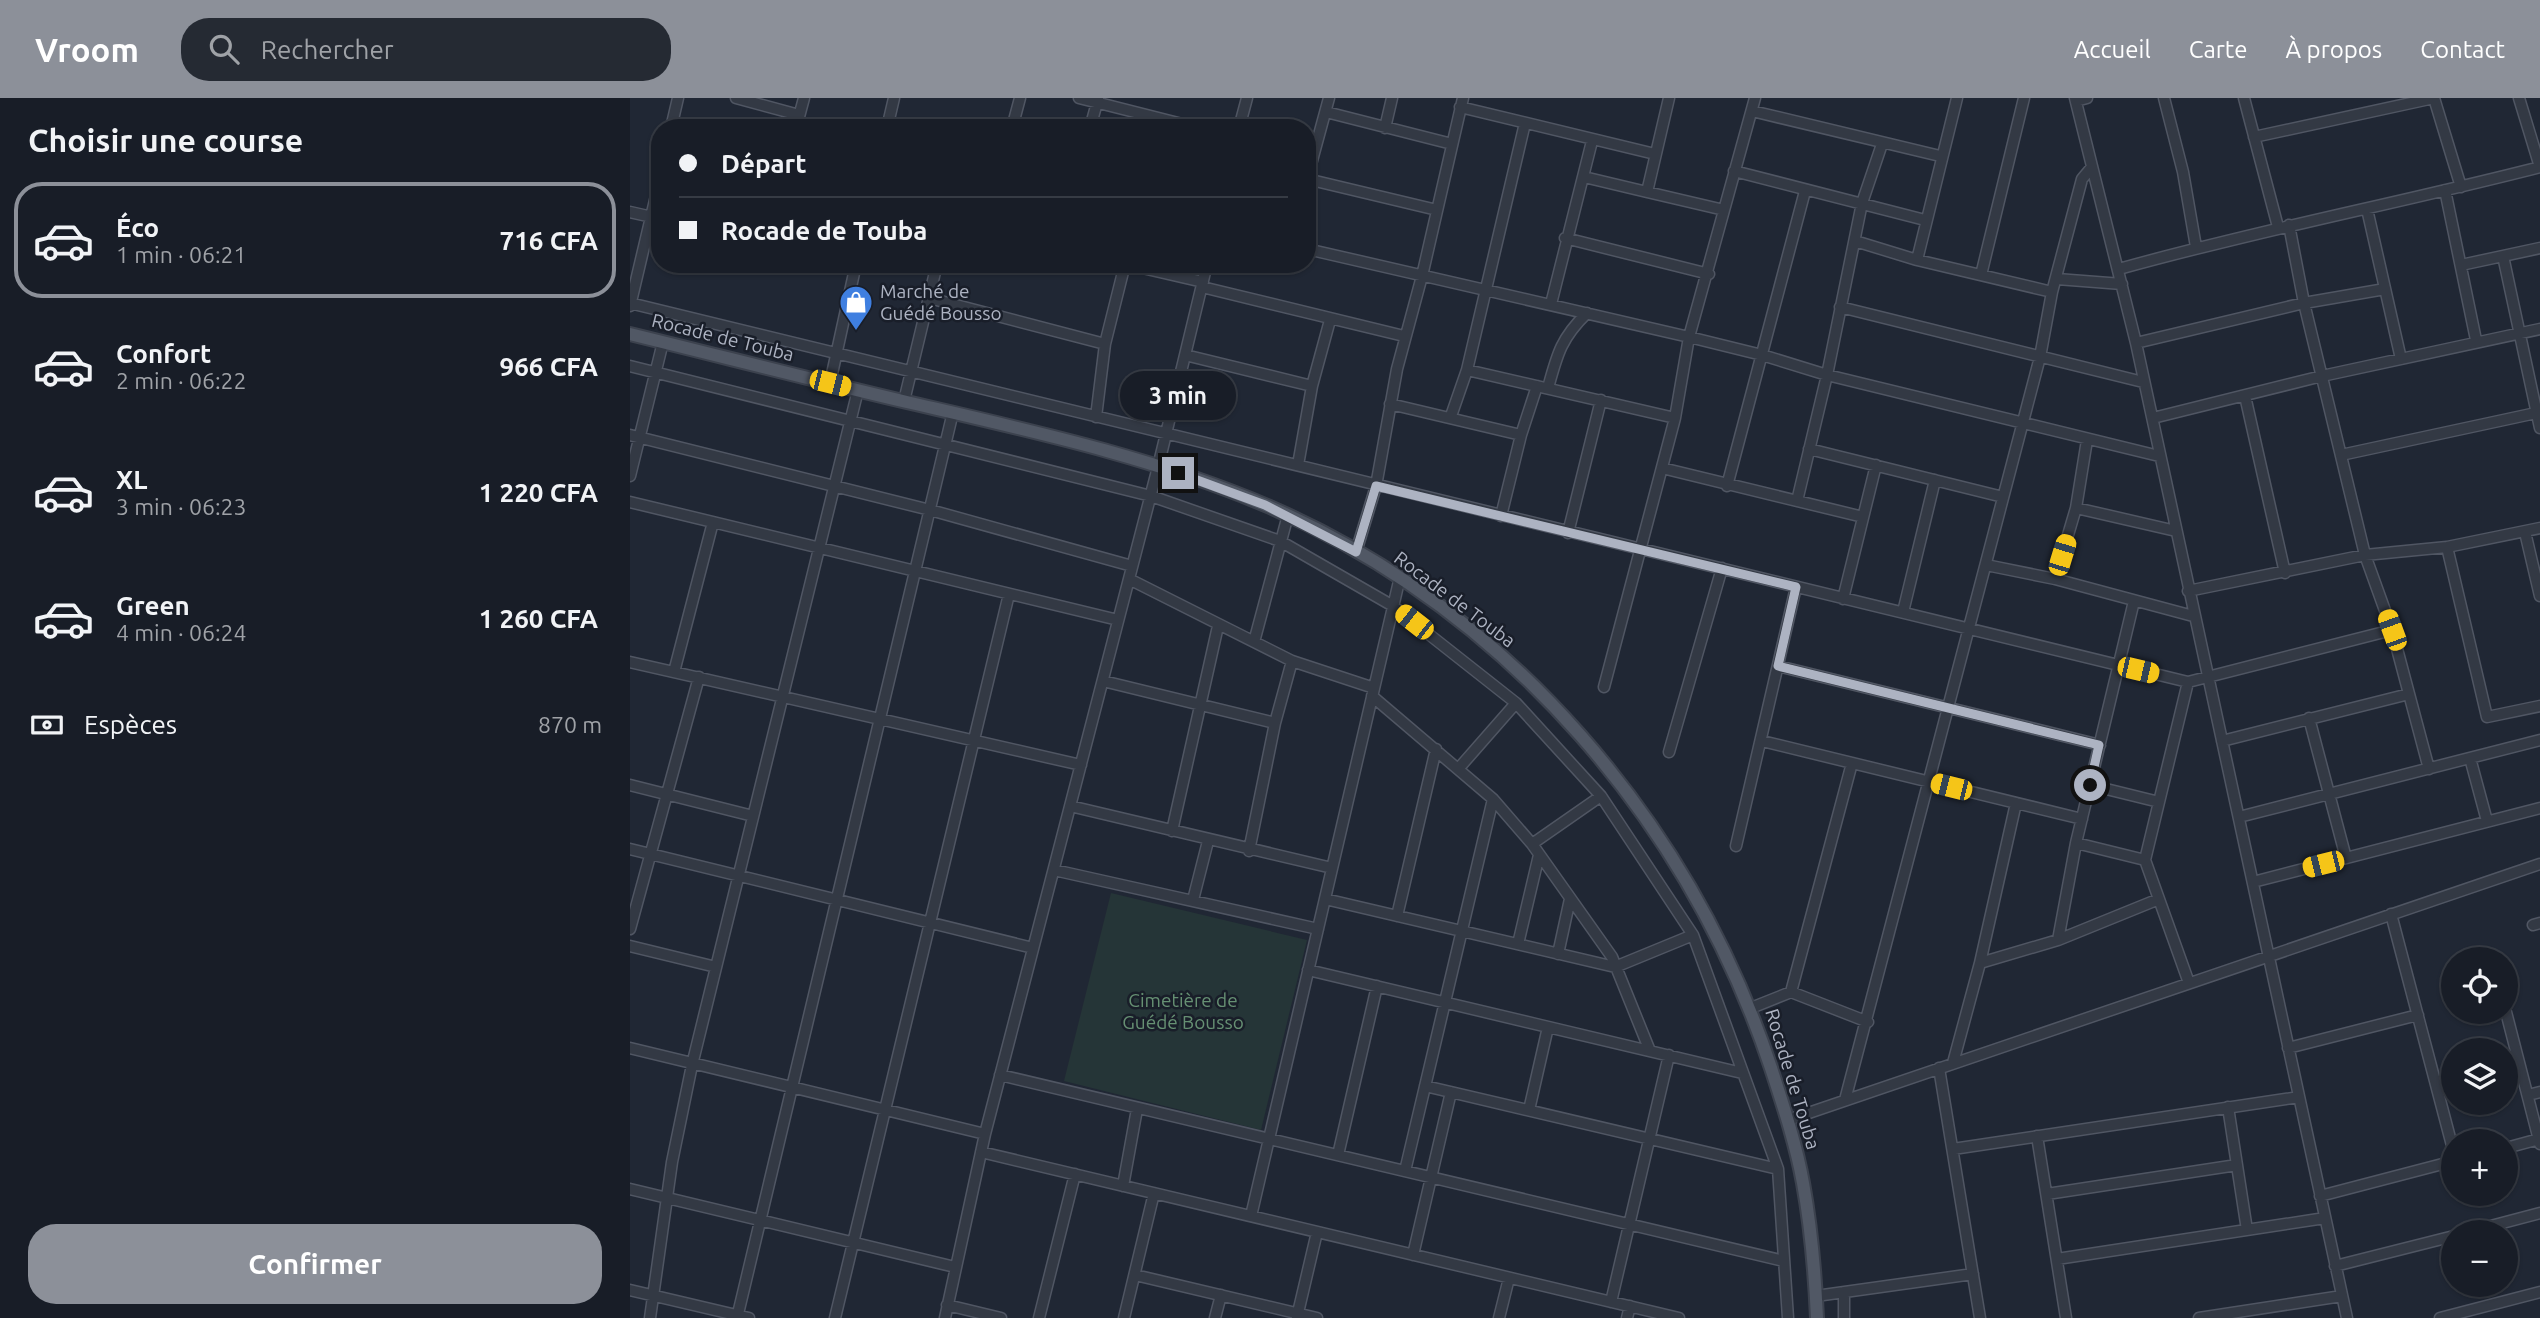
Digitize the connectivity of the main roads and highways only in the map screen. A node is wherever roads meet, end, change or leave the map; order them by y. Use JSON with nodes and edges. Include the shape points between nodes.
{"nodes":[{"id":1,"x":630,"y":334,"type":"edge"},
{"id":2,"x":1817,"y":1318,"type":"edge"}],
"edges":[{"from":1,"to":2,"type":"main road","name":"Rocade de Touba","via":[[1158,467],[1288,515],[1400,577],[1490,646],[1594,749],[1658,832],[1691,886],[1751,1008],[1788,1119],[1803,1182]]}]}
